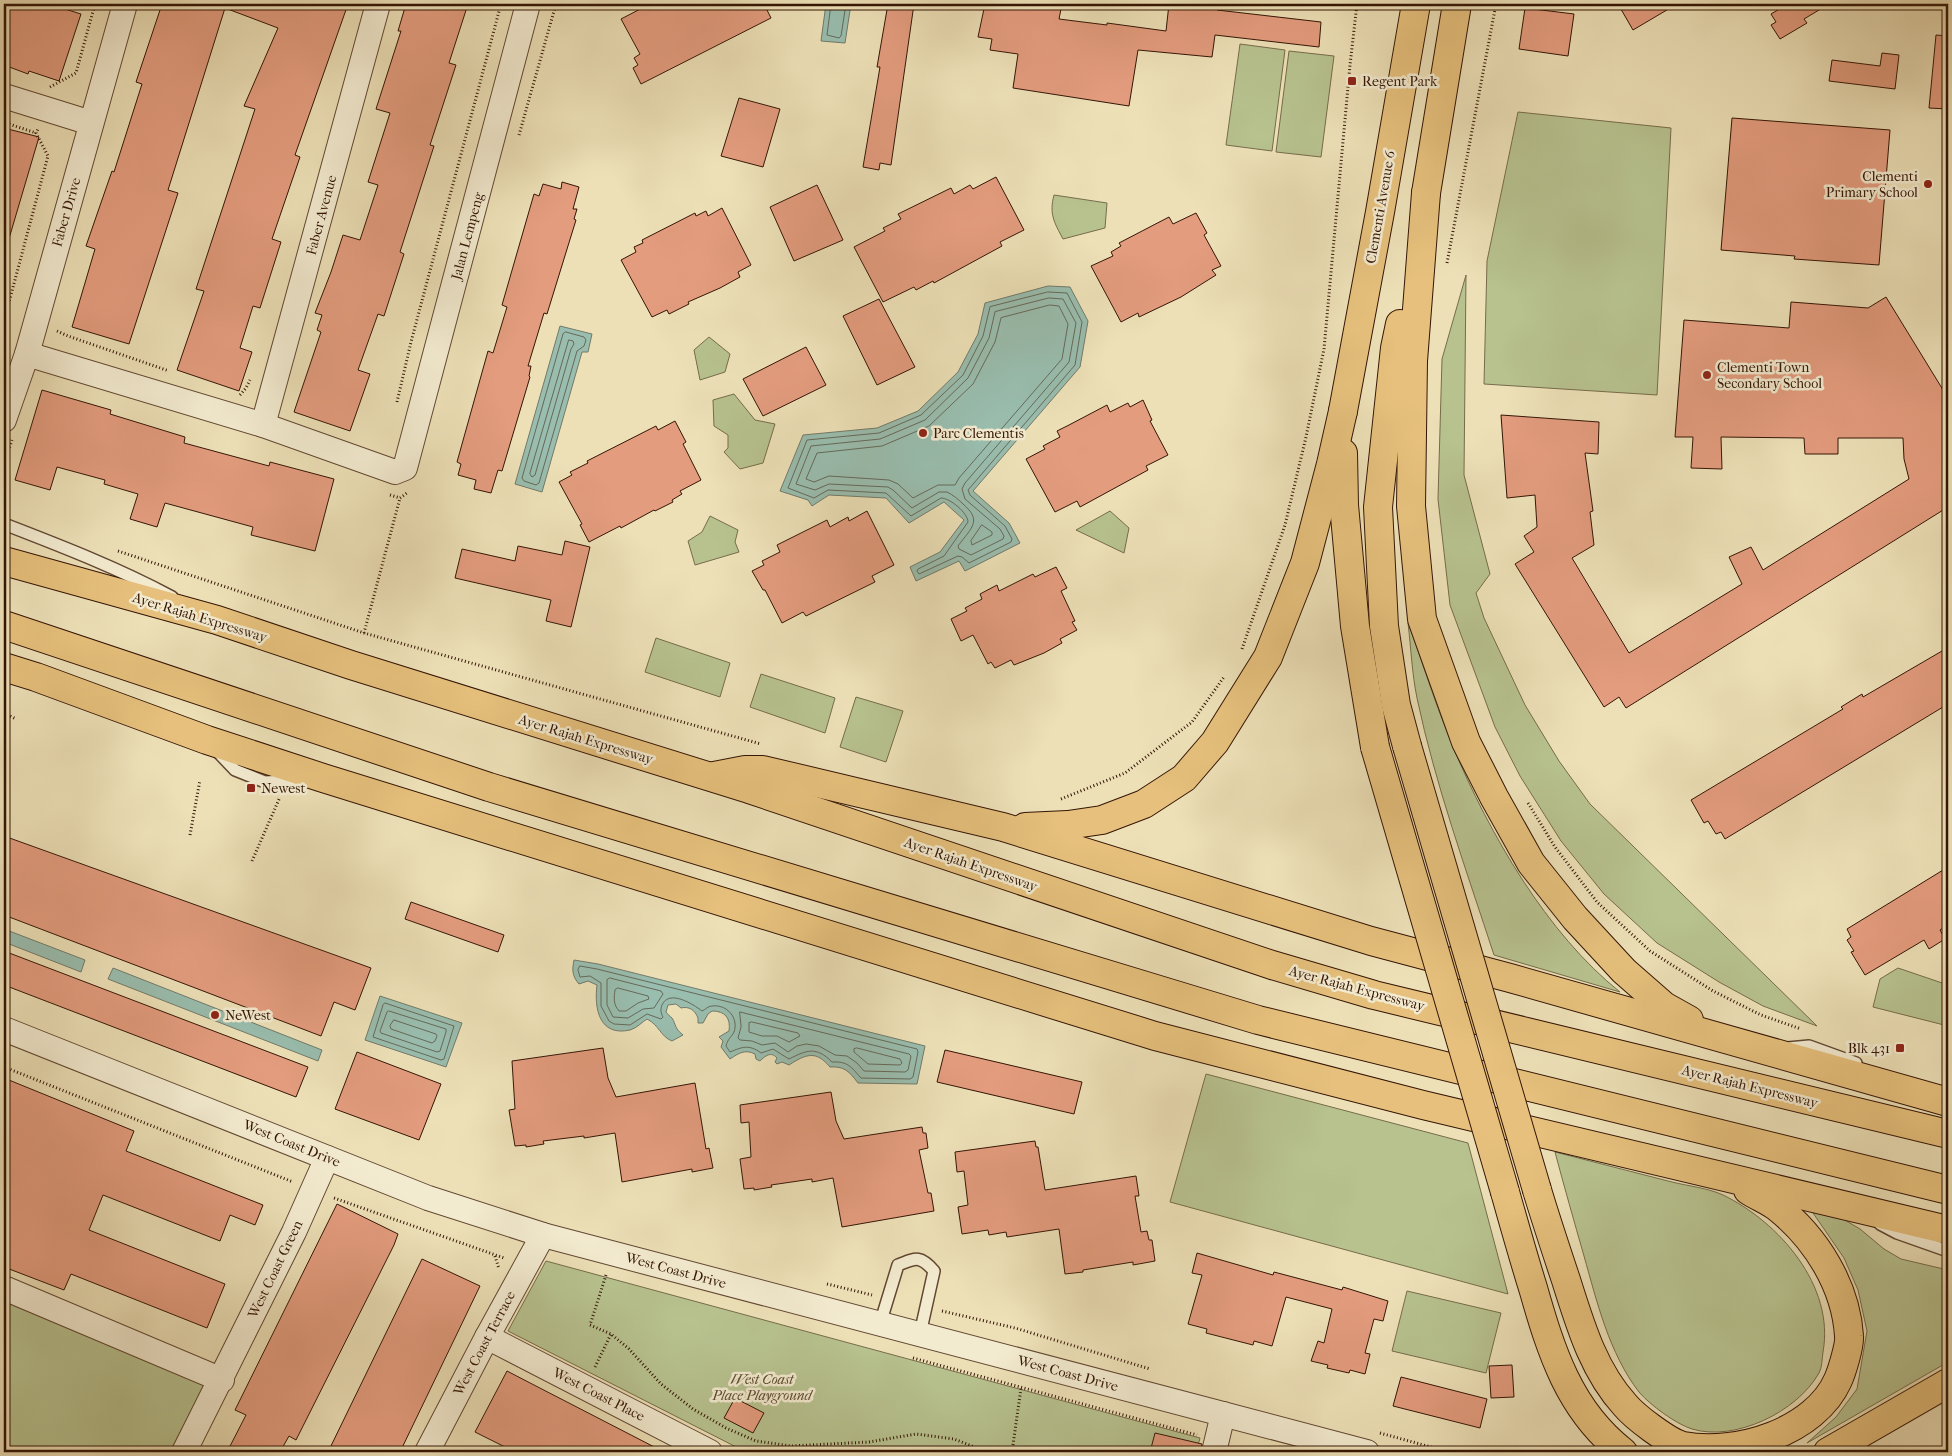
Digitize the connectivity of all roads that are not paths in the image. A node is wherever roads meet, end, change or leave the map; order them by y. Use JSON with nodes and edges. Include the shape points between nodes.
{"nodes":[{"id":1,"x":126,"y":4,"type":"edge"},
{"id":2,"x":378,"y":4,"type":"edge"},
{"id":3,"x":528,"y":4,"type":"edge"},
{"id":4,"x":1416,"y":4,"type":"edge"},
{"id":5,"x":1457,"y":4,"type":"edge"},
{"id":6,"x":4,"y":96,"type":"edge"},
{"id":7,"x":91,"y":123,"type":"junction"},
{"id":8,"x":1426,"y":193,"type":"junction"},
{"id":9,"x":27,"y":354,"type":"junction"},
{"id":10,"x":1343,"y":411,"type":"junction"},
{"id":11,"x":4,"y":420,"type":"edge"},
{"id":12,"x":263,"y":426,"type":"junction"},
{"id":13,"x":4,"y":524,"type":"edge"},
{"id":14,"x":4,"y":561,"type":"edge"},
{"id":15,"x":217,"y":620,"type":"junction"},
{"id":16,"x":4,"y":625,"type":"edge"},
{"id":17,"x":4,"y":667,"type":"edge"},
{"id":18,"x":708,"y":777,"type":"junction"},
{"id":19,"x":1003,"y":827,"type":"junction"},
{"id":20,"x":4,"y":1029,"type":"edge"},
{"id":21,"x":1716,"y":1036,"type":"junction"},
{"id":22,"x":1948,"y":1102,"type":"edge"},
{"id":23,"x":1948,"y":1134,"type":"edge"},
{"id":24,"x":327,"y":1158,"type":"junction"},
{"id":25,"x":1725,"y":1177,"type":"junction"},
{"id":26,"x":1948,"y":1190,"type":"edge"},
{"id":27,"x":1848,"y":1206,"type":"junction"},
{"id":28,"x":1948,"y":1230,"type":"edge"},
{"id":29,"x":543,"y":1235,"type":"junction"},
{"id":30,"x":1948,"y":1251,"type":"edge"},
{"id":31,"x":4,"y":1288,"type":"edge"},
{"id":32,"x":880,"y":1324,"type":"junction"},
{"id":33,"x":920,"y":1334,"type":"junction"},
{"id":34,"x":487,"y":1337,"type":"junction"},
{"id":35,"x":222,"y":1380,"type":"junction"},
{"id":36,"x":1948,"y":1383,"type":"edge"},
{"id":37,"x":1223,"y":1414,"type":"junction"},
{"id":38,"x":184,"y":1452,"type":"edge"},
{"id":39,"x":427,"y":1452,"type":"edge"},
{"id":40,"x":710,"y":1452,"type":"edge"},
{"id":41,"x":1214,"y":1452,"type":"edge"},
{"id":42,"x":1367,"y":1452,"type":"edge"},
{"id":43,"x":1623,"y":1452,"type":"edge"},
{"id":44,"x":1828,"y":1452,"type":"edge"}],
"edges":[{"from":1,"to":7,"type":"street","name":"Faber Drive"},
{"from":2,"to":12,"type":"street","name":"Faber Avenue"},
{"from":3,"to":12,"type":"street","name":"Jalan Lempeng","via":[[405,468],[395,472]]},
{"from":4,"to":10,"type":"main road","name":"Clementi Avenue 6"},
{"from":5,"to":8,"type":"main road"},
{"from":6,"to":7,"type":"street"},
{"from":7,"to":9,"type":"street","name":"Faber Drive"},
{"from":8,"to":21,"type":"main road","via":[[1413,361],[1411,506],[1422,619],[1466,742],[1531,863],[1575,918],[1624,971],[1664,1006]]},
{"from":8,"to":25,"type":"main road","bridge":true,"via":[[1395,348],[1378,508],[1384,626],[1396,705],[1537,1190],[1580,1325],[1602,1376],[1626,1406],[1658,1433],[1682,1446],[1709,1450],[1738,1449],[1768,1441],[1797,1426],[1822,1404],[1838,1380],[1850,1338],[1842,1298],[1828,1267],[1806,1236],[1777,1207]]},
{"from":9,"to":11,"type":"street","name":"Faber Drive"},
{"from":9,"to":12,"type":"street"},
{"from":10,"to":19,"type":"main road","via":[[1305,563],[1268,657],[1215,742],[1184,778],[1144,804],[1102,820],[1068,825]]},
{"from":10,"to":43,"type":"main road","bridge":true,"via":[[1344,505],[1355,626],[1375,746],[1549,1345],[1564,1380],[1585,1415]]},
{"from":13,"to":15,"type":"lane","via":[[147,583]]},
{"from":14,"to":15,"type":"main road","name":"Ayer Rajah Expressway"},
{"from":15,"to":18,"type":"main road","name":"Ayer Rajah Expressway"},
{"from":16,"to":26,"type":"main road","via":[[489,787],[1258,1020]]},
{"from":17,"to":25,"type":"main road","via":[[322,778],[1156,1036],[1423,1105]]},
{"from":18,"to":19,"type":"main road","via":[[763,770]]},
{"from":18,"to":23,"type":"main road","name":"Ayer Rajah Expressway","via":[[1272,965],[1374,995]]},
{"from":19,"to":21,"type":"main road","via":[[1371,941]]},
{"from":20,"to":24,"type":"street","name":"West Coast Drive"},
{"from":21,"to":22,"type":"main road"},
{"from":24,"to":29,"type":"street","name":"West Coast Drive","via":[[428,1198]]},
{"from":24,"to":35,"type":"street","name":"West Coast Green"},
{"from":25,"to":27,"type":"main road"},
{"from":27,"to":28,"type":"main road"},
{"from":27,"to":30,"type":"lane","via":[[1898,1233]]},
{"from":29,"to":32,"type":"street","name":"West Coast Drive"},
{"from":29,"to":34,"type":"street","name":"West Coast Terrace"},
{"from":31,"to":35,"type":"street"},
{"from":32,"to":33,"type":"street","name":"West Coast Drive"},
{"from":32,"to":33,"type":"lane","via":[[898,1265],[914,1258],[925,1261],[934,1271]]},
{"from":33,"to":37,"type":"street","name":"West Coast Drive"},
{"from":34,"to":39,"type":"street","name":"West Coast Terrace"},
{"from":34,"to":40,"type":"street","name":"West Coast Place"},
{"from":35,"to":38,"type":"street","name":"West Coast Green"},
{"from":36,"to":44,"type":"main road"},
{"from":37,"to":41,"type":"street"},
{"from":37,"to":42,"type":"street","name":"West Coast Drive"}]}
